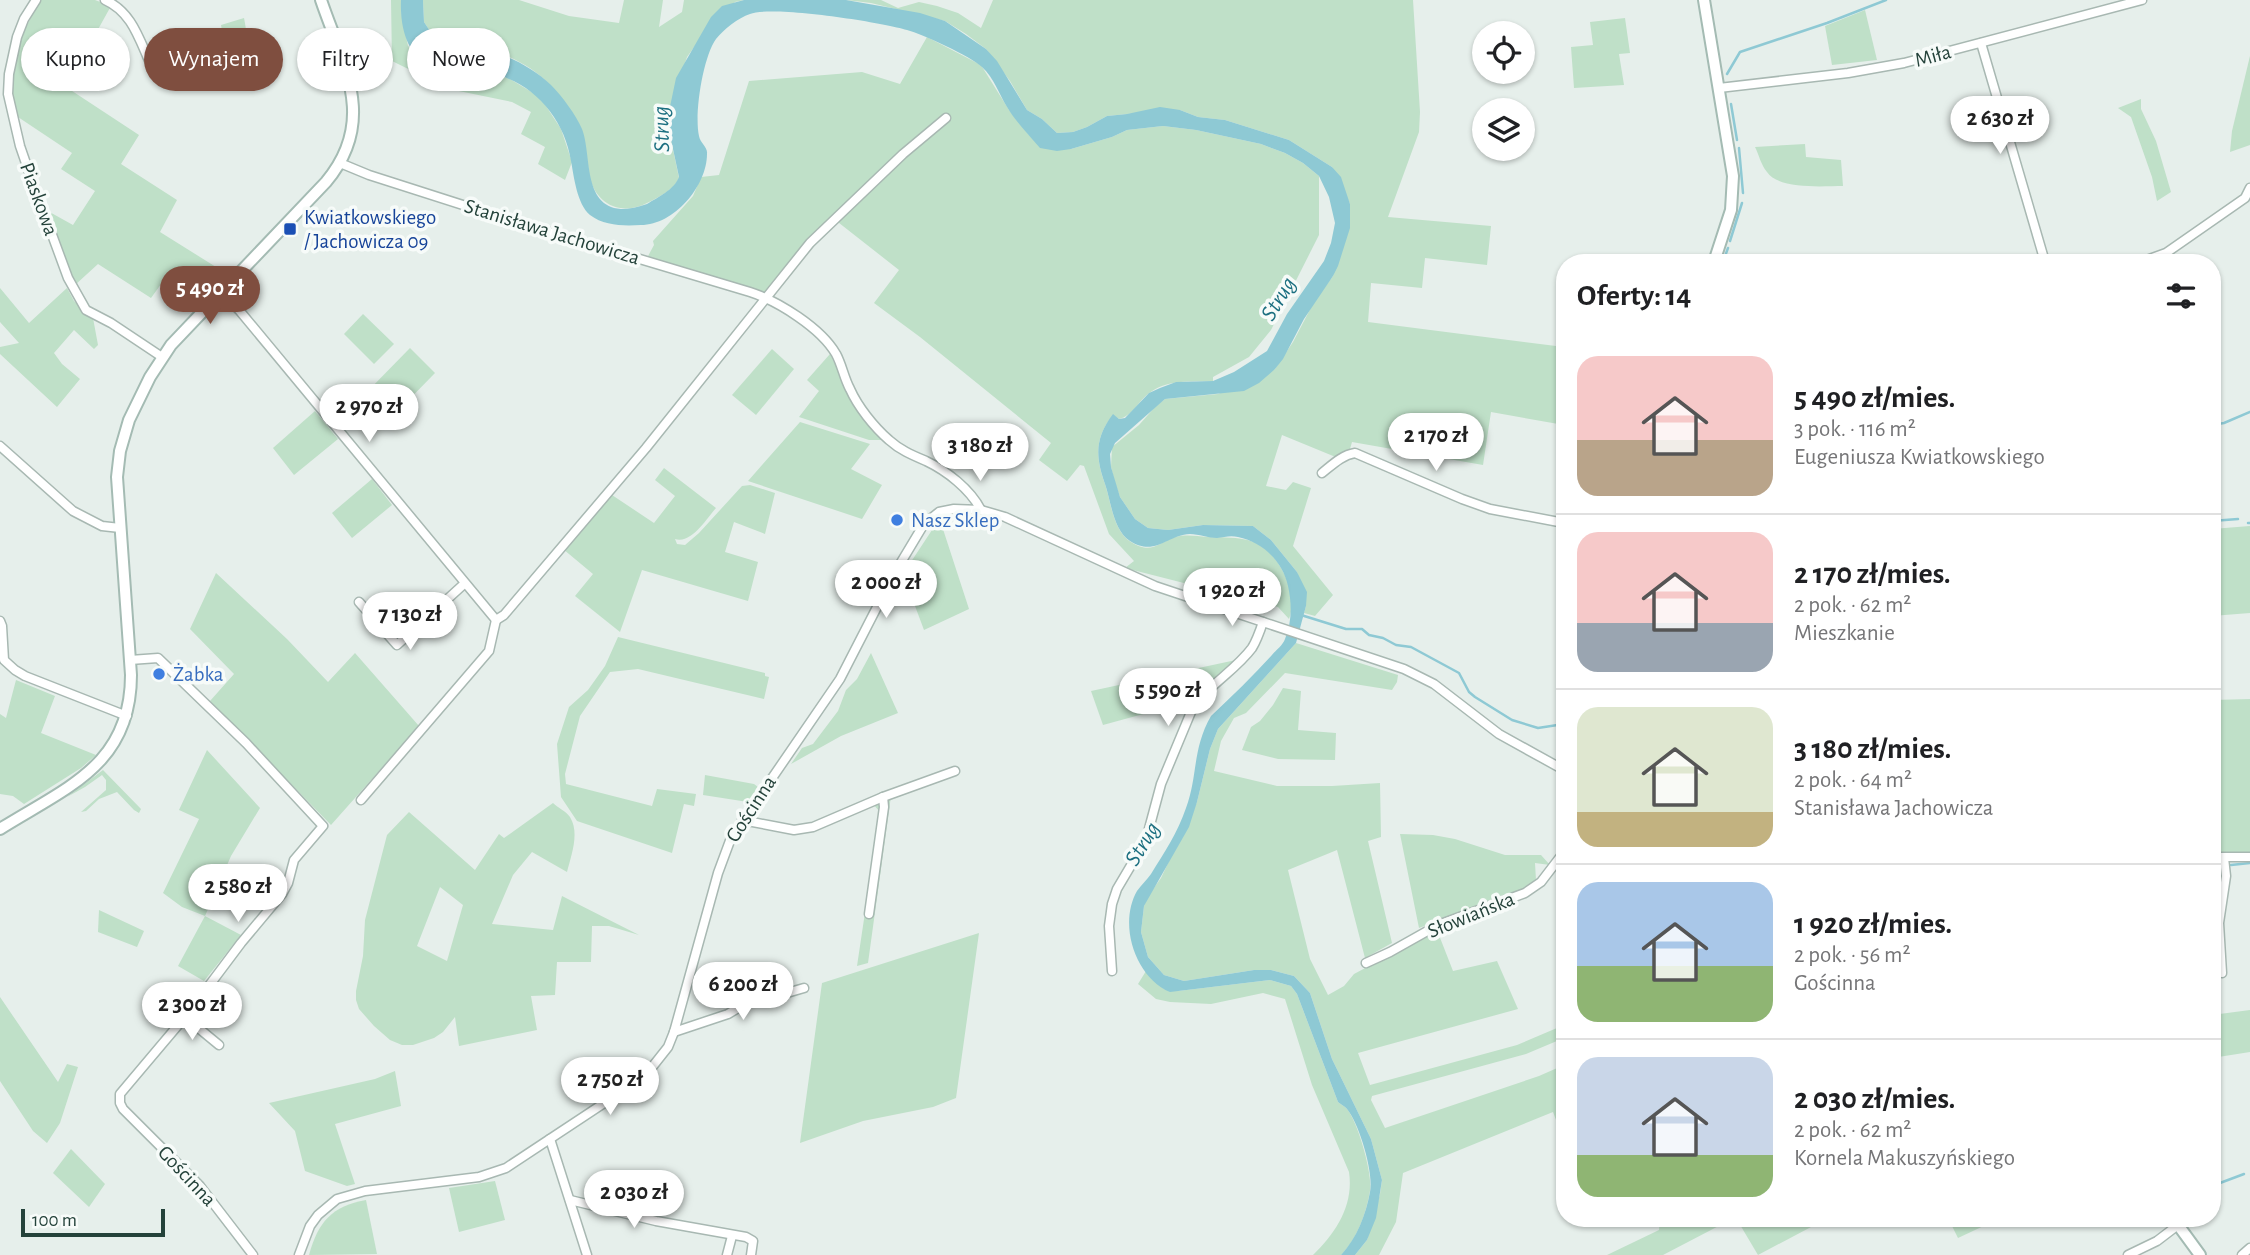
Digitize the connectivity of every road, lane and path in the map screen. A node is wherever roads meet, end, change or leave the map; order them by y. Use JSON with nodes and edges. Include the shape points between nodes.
{"nodes":[{"id":1,"x":36,"y":0,"type":"edge"},
{"id":2,"x":104,"y":0,"type":"edge"},
{"id":3,"x":321,"y":0,"type":"edge"},
{"id":4,"x":1704,"y":0,"type":"edge"},
{"id":5,"x":2143,"y":0,"type":"edge"},
{"id":6,"x":1981,"y":43,"type":"junction"},
{"id":7,"x":144,"y":50,"type":"edge"},
{"id":8,"x":1719,"y":88,"type":"junction"},
{"id":9,"x":947,"y":118,"type":"dead end"},
{"id":10,"x":340,"y":163,"type":"junction"},
{"id":11,"x":2250,"y":188,"type":"edge"},
{"id":12,"x":1717,"y":254,"type":"edge"},
{"id":13,"x":2043,"y":254,"type":"edge"},
{"id":14,"x":2163,"y":254,"type":"edge"},
{"id":15,"x":220,"y":292,"type":"junction"},
{"id":16,"x":766,"y":298,"type":"junction"},
{"id":17,"x":162,"y":357,"type":"junction"},
{"id":18,"x":0,"y":446,"type":"edge"},
{"id":19,"x":1322,"y":473,"type":"dead end"},
{"id":20,"x":981,"y":510,"type":"junction"},
{"id":21,"x":1556,"y":521,"type":"edge"},
{"id":22,"x":120,"y":528,"type":"junction"},
{"id":23,"x":464,"y":584,"type":"junction"},
{"id":24,"x":359,"y":602,"type":"dead end"},
{"id":25,"x":496,"y":620,"type":"junction"},
{"id":26,"x":0,"y":621,"type":"edge"},
{"id":27,"x":1268,"y":624,"type":"junction"},
{"id":28,"x":130,"y":660,"type":"junction"},
{"id":29,"x":127,"y":716,"type":"junction"},
{"id":30,"x":1556,"y":766,"type":"edge"},
{"id":31,"x":956,"y":771,"type":"dead end"},
{"id":32,"x":883,"y":797,"type":"junction"},
{"id":33,"x":361,"y":800,"type":"dead end"},
{"id":34,"x":742,"y":820,"type":"junction"},
{"id":35,"x":0,"y":829,"type":"edge"},
{"id":36,"x":2250,"y":857,"type":"edge"},
{"id":37,"x":2221,"y":858,"type":"edge"},
{"id":38,"x":2224,"y":858,"type":"junction"},
{"id":39,"x":1556,"y":862,"type":"edge"},
{"id":40,"x":2221,"y":910,"type":"edge"},
{"id":41,"x":869,"y":914,"type":"dead end"},
{"id":42,"x":1366,"y":963,"type":"dead end"},
{"id":43,"x":1112,"y":971,"type":"dead end"},
{"id":44,"x":804,"y":988,"type":"dead end"},
{"id":45,"x":185,"y":1017,"type":"junction"},
{"id":46,"x":674,"y":1032,"type":"junction"},
{"id":47,"x":219,"y":1045,"type":"dead end"},
{"id":48,"x":550,"y":1139,"type":"junction"},
{"id":49,"x":570,"y":1200,"type":"junction"},
{"id":50,"x":2171,"y":1227,"type":"edge"},
{"id":51,"x":2180,"y":1227,"type":"edge"},
{"id":52,"x":732,"y":1236,"type":"junction"},
{"id":53,"x":2250,"y":1248,"type":"edge"},
{"id":54,"x":253,"y":1255,"type":"edge"},
{"id":55,"x":299,"y":1255,"type":"edge"},
{"id":56,"x":587,"y":1255,"type":"edge"},
{"id":57,"x":727,"y":1255,"type":"edge"},
{"id":58,"x":751,"y":1255,"type":"edge"},
{"id":59,"x":2128,"y":1255,"type":"edge"},
{"id":60,"x":2200,"y":1255,"type":"edge"},
{"id":61,"x":2242,"y":1255,"type":"edge"}],
"edges":[{"from":1,"to":17,"type":"street","name":"Piaskowa","via":[[18,37],[8,94],[30,175],[68,278],[86,310]]},
{"from":2,"to":7,"type":"street","via":[[122,9]]},
{"from":3,"to":10,"type":"street","via":[[354,104],[353,130]]},
{"from":4,"to":8,"type":"street"},
{"from":5,"to":6,"type":"street","name":"Miła"},
{"from":6,"to":8,"type":"street","name":"Miła","via":[[1880,68]]},
{"from":6,"to":13,"type":"street"},
{"from":8,"to":12,"type":"street","via":[[1733,197]]},
{"from":9,"to":16,"type":"street","via":[[810,243]]},
{"from":10,"to":15,"type":"street"},
{"from":10,"to":16,"type":"street","name":"Stanisława Jachowicza"},
{"from":11,"to":14,"type":"street","via":[[2245,198]]},
{"from":15,"to":17,"type":"street"},
{"from":15,"to":23,"type":"street"},
{"from":16,"to":20,"type":"street","name":"Stanisława Jachowicza","via":[[830,346],[856,401],[883,435],[952,477]]},
{"from":16,"to":25,"type":"street","via":[[588,519]]},
{"from":17,"to":22,"type":"street","via":[[123,435],[117,477]]},
{"from":18,"to":22,"type":"street","via":[[73,511],[102,526]]},
{"from":19,"to":21,"type":"street","via":[[1355,453],[1490,509]]},
{"from":20,"to":27,"type":"street","name":"Gościnna","via":[[1031,528],[1155,586]]},
{"from":20,"to":34,"type":"street","name":"Gościnna","via":[[939,512],[924,524],[840,678]]},
{"from":22,"to":28,"type":"street"},
{"from":23,"to":24,"type":"street","via":[[397,645]]},
{"from":23,"to":25,"type":"street"},
{"from":25,"to":33,"type":"street","via":[[489,651]]},
{"from":26,"to":29,"type":"street","via":[[4,660],[15,670]]},
{"from":27,"to":30,"type":"street","name":"Gościnna","via":[[1404,668],[1426,679],[1499,734]]},
{"from":27,"to":43,"type":"street","via":[[1251,649],[1197,701],[1186,723],[1161,784],[1146,840],[1112,904]]},
{"from":28,"to":29,"type":"street"},
{"from":28,"to":45,"type":"street","via":[[158,658],[323,826],[294,860],[282,894]]},
{"from":29,"to":35,"type":"street","via":[[118,739],[92,770]]},
{"from":31,"to":32,"type":"street"},
{"from":32,"to":34,"type":"street","via":[[813,827],[794,830]]},
{"from":32,"to":41,"type":"street"},
{"from":34,"to":46,"type":"street","name":"Gościnna","via":[[725,850]]},
{"from":36,"to":38,"type":"street"},
{"from":37,"to":38,"type":"street"},
{"from":38,"to":40,"type":"street"},
{"from":39,"to":42,"type":"street","name":"Słowiańska","via":[[1525,893],[1438,925]]},
{"from":44,"to":46,"type":"street","via":[[766,995]]},
{"from":45,"to":47,"type":"street"},
{"from":45,"to":54,"type":"street","name":"Gościnna","via":[[122,1090],[120,1099],[123,1109],[206,1193]]},
{"from":46,"to":48,"type":"street","name":"Gościnna","via":[[660,1058],[636,1082]]},
{"from":48,"to":49,"type":"street"},
{"from":48,"to":55,"type":"street","name":"Gościnna","via":[[519,1161],[479,1177],[365,1191],[337,1199],[310,1226]]},
{"from":49,"to":52,"type":"street"},
{"from":49,"to":56,"type":"street"},
{"from":50,"to":59,"type":"street","via":[[2157,1241]]},
{"from":51,"to":60,"type":"street"},
{"from":52,"to":57,"type":"street"},
{"from":52,"to":58,"type":"street","via":[[751,1239]]},
{"from":53,"to":61,"type":"street"}]}
